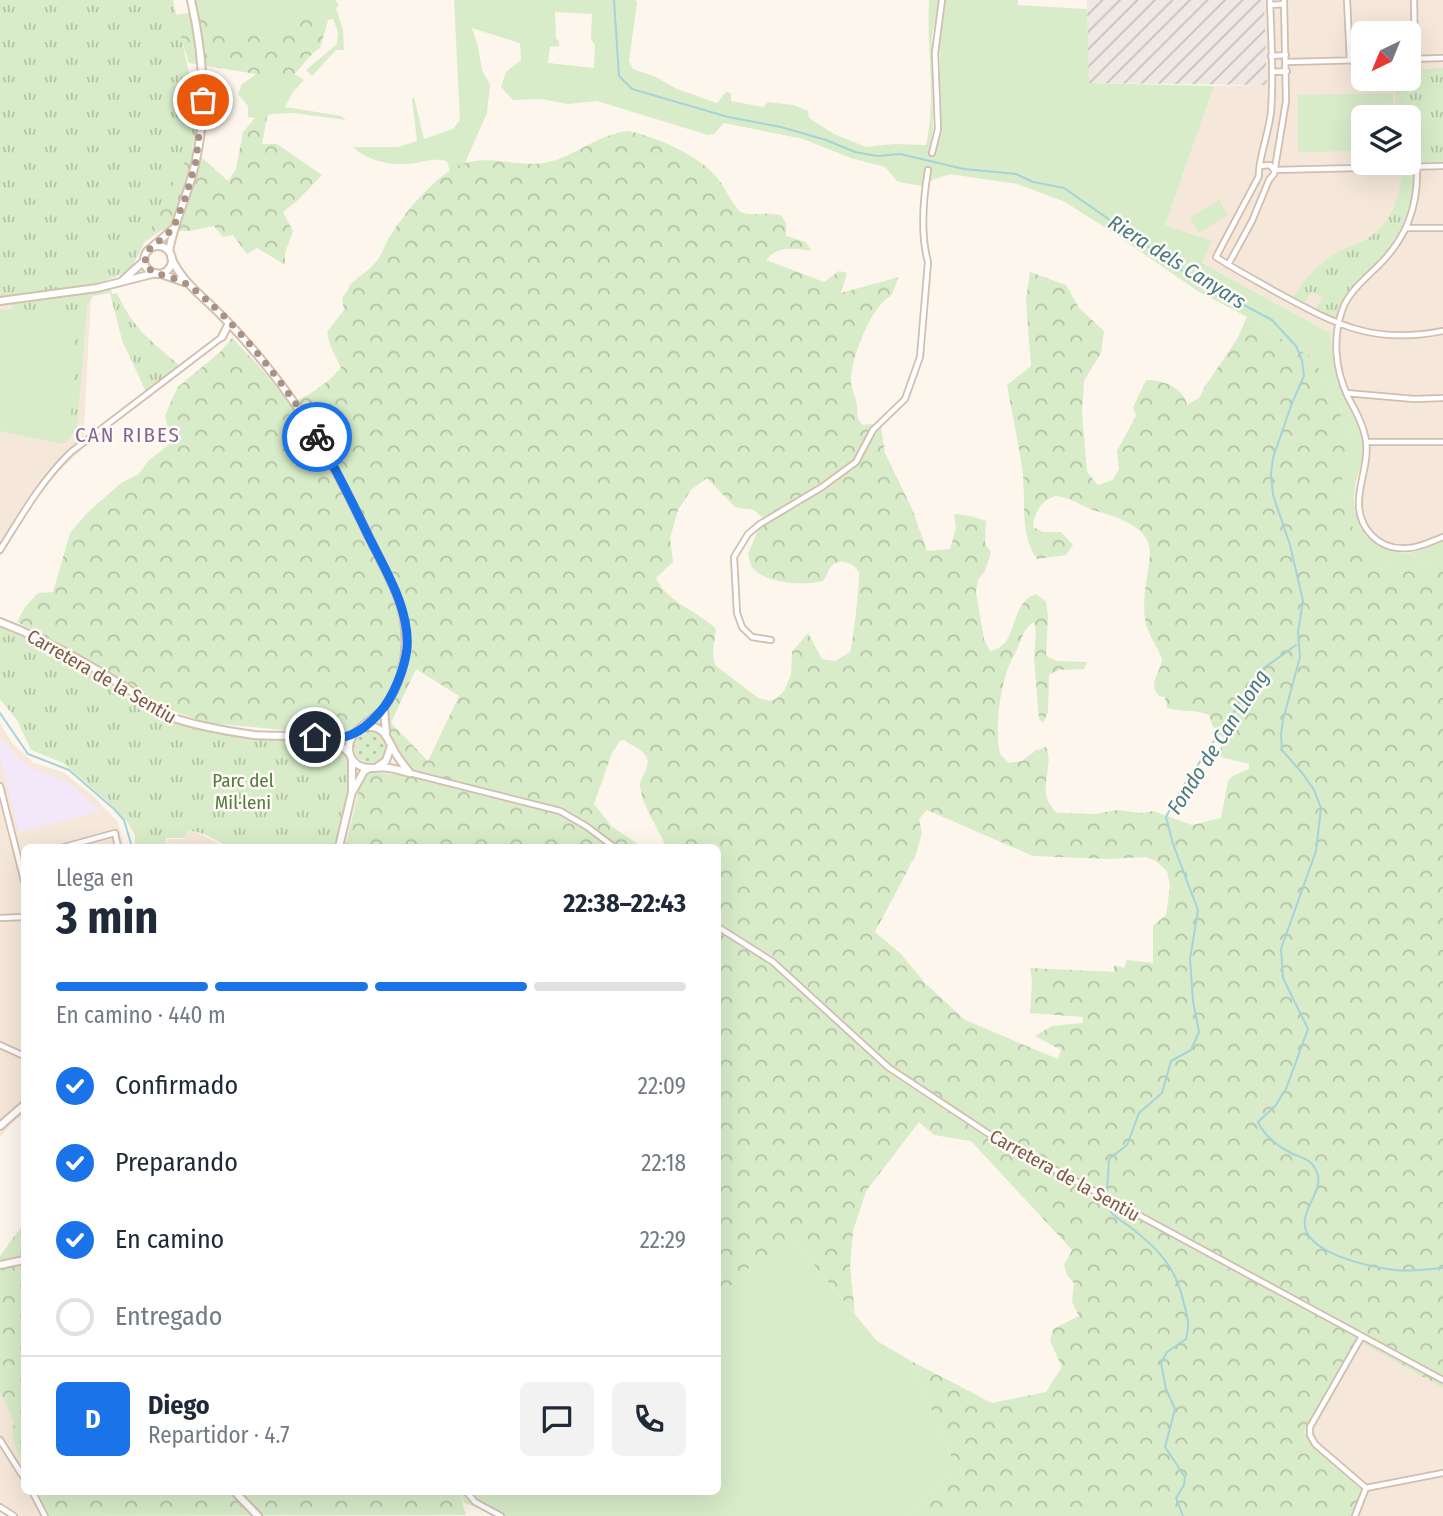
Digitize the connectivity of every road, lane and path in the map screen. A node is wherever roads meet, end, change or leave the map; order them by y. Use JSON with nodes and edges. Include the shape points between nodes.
{"nodes":[{"id":1,"x":191,"y":0,"type":"edge"},
{"id":2,"x":942,"y":0,"type":"edge"},
{"id":3,"x":1347,"y":0,"type":"edge"},
{"id":4,"x":1414,"y":0,"type":"edge"},
{"id":5,"x":1284,"y":2,"type":"edge"},
{"id":6,"x":1270,"y":3,"type":"edge"},
{"id":7,"x":1413,"y":21,"type":"edge"},
{"id":8,"x":1271,"y":55,"type":"junction"},
{"id":9,"x":1286,"y":55,"type":"junction"},
{"id":10,"x":1443,"y":58,"type":"edge"},
{"id":11,"x":1421,"y":59,"type":"edge"},
{"id":12,"x":1350,"y":61,"type":"joint"},
{"id":13,"x":1287,"y":62,"type":"junction"},
{"id":14,"x":1287,"y":71,"type":"junction"},
{"id":15,"x":1272,"y":72,"type":"junction"},
{"id":16,"x":932,"y":153,"type":"dead end"},
{"id":17,"x":1443,"y":166,"type":"edge"},
{"id":18,"x":1259,"y":167,"type":"junction"},
{"id":19,"x":1421,"y":168,"type":"edge"},
{"id":20,"x":1351,"y":169,"type":"edge"},
{"id":21,"x":929,"y":170,"type":"dead end"},
{"id":22,"x":1274,"y":170,"type":"junction"},
{"id":23,"x":1417,"y":175,"type":"edge"},
{"id":24,"x":1258,"y":176,"type":"junction"},
{"id":25,"x":1269,"y":180,"type":"junction"},
{"id":26,"x":1406,"y":228,"type":"junction"},
{"id":27,"x":1443,"y":228,"type":"edge"},
{"id":28,"x":173,"y":229,"type":"junction"},
{"id":29,"x":153,"y":247,"type":"junction"},
{"id":30,"x":170,"y":254,"type":"junction"},
{"id":31,"x":144,"y":261,"type":"junction"},
{"id":32,"x":1228,"y":265,"type":"junction"},
{"id":33,"x":158,"y":273,"type":"junction"},
{"id":34,"x":121,"y":282,"type":"junction"},
{"id":35,"x":188,"y":285,"type":"junction"},
{"id":36,"x":0,"y":301,"type":"edge"},
{"id":37,"x":229,"y":323,"type":"junction"},
{"id":38,"x":1339,"y":324,"type":"junction"},
{"id":39,"x":237,"y":331,"type":"junction"},
{"id":40,"x":1443,"y":331,"type":"edge"},
{"id":41,"x":222,"y":337,"type":"junction"},
{"id":42,"x":1346,"y":393,"type":"junction"},
{"id":43,"x":1443,"y":398,"type":"edge"},
{"id":44,"x":1366,"y":442,"type":"junction"},
{"id":45,"x":1443,"y":442,"type":"edge"},
{"id":46,"x":1443,"y":537,"type":"edge"},
{"id":47,"x":0,"y":550,"type":"edge"},
{"id":48,"x":0,"y":621,"type":"edge"},
{"id":49,"x":771,"y":640,"type":"dead end"},
{"id":50,"x":385,"y":707,"type":"junction"},
{"id":51,"x":363,"y":727,"type":"junction"},
{"id":52,"x":386,"y":734,"type":"junction"},
{"id":53,"x":352,"y":736,"type":"junction"},
{"id":54,"x":330,"y":739,"type":"junction"},
{"id":55,"x":391,"y":743,"type":"junction"},
{"id":56,"x":351,"y":756,"type":"junction"},
{"id":57,"x":372,"y":768,"type":"junction"},
{"id":58,"x":410,"y":773,"type":"junction"},
{"id":59,"x":0,"y":786,"type":"edge"},
{"id":60,"x":352,"y":792,"type":"junction"},
{"id":61,"x":75,"y":844,"type":"edge"},
{"id":62,"x":117,"y":844,"type":"edge"},
{"id":63,"x":340,"y":844,"type":"edge"},
{"id":64,"x":610,"y":844,"type":"edge"},
{"id":65,"x":21,"y":855,"type":"edge"},
{"id":66,"x":21,"y":917,"type":"edge"},
{"id":67,"x":0,"y":919,"type":"edge"},
{"id":68,"x":721,"y":930,"type":"edge"},
{"id":69,"x":0,"y":1045,"type":"edge"},
{"id":70,"x":21,"y":1055,"type":"edge"},
{"id":71,"x":21,"y":1108,"type":"edge"},
{"id":72,"x":0,"y":1126,"type":"edge"},
{"id":73,"x":21,"y":1263,"type":"edge"},
{"id":74,"x":0,"y":1267,"type":"edge"},
{"id":75,"x":1362,"y":1336,"type":"junction"},
{"id":76,"x":1443,"y":1380,"type":"edge"},
{"id":77,"x":0,"y":1440,"type":"edge"},
{"id":78,"x":21,"y":1473,"type":"edge"},
{"id":79,"x":1443,"y":1473,"type":"edge"},
{"id":80,"x":1366,"y":1488,"type":"junction"},
{"id":81,"x":35,"y":1495,"type":"edge"},
{"id":82,"x":236,"y":1495,"type":"edge"},
{"id":83,"x":470,"y":1495,"type":"edge"},
{"id":84,"x":0,"y":1507,"type":"edge"},
{"id":85,"x":14,"y":1516,"type":"edge"},
{"id":86,"x":45,"y":1516,"type":"edge"},
{"id":87,"x":256,"y":1516,"type":"edge"},
{"id":88,"x":501,"y":1516,"type":"edge"},
{"id":89,"x":1355,"y":1516,"type":"edge"}],
"edges":[{"from":1,"to":28,"type":"street","via":[[203,74],[201,129],[196,161]]},
{"from":2,"to":16,"type":"street","via":[[935,52],[938,129]]},
{"from":3,"to":12,"type":"street"},
{"from":4,"to":7,"type":"street"},
{"from":5,"to":6,"type":"street"},
{"from":5,"to":9,"type":"street"},
{"from":6,"to":8,"type":"street"},
{"from":8,"to":9,"type":"street"},
{"from":8,"to":15,"type":"street"},
{"from":9,"to":13,"type":"street"},
{"from":10,"to":11,"type":"street"},
{"from":12,"to":13,"type":"street"},
{"from":13,"to":14,"type":"street"},
{"from":14,"to":15,"type":"street"},
{"from":14,"to":22,"type":"street"},
{"from":15,"to":18,"type":"street","via":[[1271,111]]},
{"from":17,"to":19,"type":"street"},
{"from":18,"to":22,"type":"street","via":[[1266,164]]},
{"from":18,"to":24,"type":"street"},
{"from":20,"to":22,"type":"street"},
{"from":21,"to":49,"type":"street","via":[[924,194],[928,262],[919,357],[905,399],[873,430],[856,462],[760,524],[734,557],[742,627],[752,637]]},
{"from":22,"to":25,"type":"street"},
{"from":23,"to":26,"type":"street","via":[[1414,211]]},
{"from":24,"to":25,"type":"street"},
{"from":24,"to":32,"type":"street","via":[[1216,257]]},
{"from":25,"to":32,"type":"street"},
{"from":26,"to":27,"type":"street"},
{"from":26,"to":38,"type":"street","via":[[1388,257],[1356,288],[1343,307]]},
{"from":28,"to":29,"type":"street"},
{"from":28,"to":30,"type":"street"},
{"from":29,"to":30,"type":"street"},
{"from":29,"to":31,"type":"street"},
{"from":30,"to":33,"type":"street","via":[[167,269]]},
{"from":30,"to":35,"type":"street"},
{"from":31,"to":33,"type":"street"},
{"from":31,"to":34,"type":"street"},
{"from":32,"to":38,"type":"street"},
{"from":33,"to":34,"type":"street"},
{"from":33,"to":35,"type":"street"},
{"from":34,"to":36,"type":"street"},
{"from":35,"to":37,"type":"street"},
{"from":37,"to":39,"type":"street"},
{"from":37,"to":41,"type":"street"},
{"from":38,"to":40,"type":"street","via":[[1377,335],[1410,337]]},
{"from":38,"to":42,"type":"street","via":[[1336,352]]},
{"from":39,"to":41,"type":"street"},
{"from":39,"to":50,"type":"street","via":[[311,427],[396,593],[407,647]]},
{"from":41,"to":47,"type":"street","via":[[51,471]]},
{"from":42,"to":43,"type":"street"},
{"from":42,"to":44,"type":"street"},
{"from":44,"to":45,"type":"street"},
{"from":44,"to":46,"type":"street","via":[[1359,505],[1367,532],[1390,548],[1409,548]]},
{"from":48,"to":54,"type":"street","name":"Carretera de la Sentiu","via":[[58,648],[188,724]]},
{"from":50,"to":51,"type":"street"},
{"from":50,"to":52,"type":"street"},
{"from":51,"to":52,"type":"street"},
{"from":51,"to":53,"type":"street"},
{"from":52,"to":55,"type":"street"},
{"from":53,"to":54,"type":"street","name":"Carretera de la Sentiu"},
{"from":53,"to":56,"type":"street"},
{"from":54,"to":56,"type":"street"},
{"from":55,"to":57,"type":"street","via":[[390,756]]},
{"from":55,"to":58,"type":"street"},
{"from":56,"to":57,"type":"street","via":[[362,767]]},
{"from":56,"to":60,"type":"street"},
{"from":57,"to":58,"type":"street"},
{"from":57,"to":60,"type":"street","via":[[364,771]]},
{"from":58,"to":64,"type":"street","via":[[560,811]]},
{"from":59,"to":65,"type":"street"},
{"from":60,"to":63,"type":"street"},
{"from":61,"to":62,"type":"street","via":[[115,833]]},
{"from":66,"to":67,"type":"street"},
{"from":68,"to":75,"type":"street","name":"Carretera de la Sentiu","via":[[773,962],[881,1061],[989,1134]]},
{"from":69,"to":70,"type":"street"},
{"from":71,"to":72,"type":"street"},
{"from":73,"to":74,"type":"street"},
{"from":75,"to":76,"type":"street","name":"Carretera de la Sentiu"},
{"from":75,"to":80,"type":"street","via":[[1310,1427],[1310,1435]]},
{"from":77,"to":78,"type":"street"},
{"from":79,"to":80,"type":"street"},
{"from":80,"to":89,"type":"street"},
{"from":81,"to":86,"type":"street"},
{"from":82,"to":87,"type":"street"},
{"from":83,"to":88,"type":"street"},
{"from":84,"to":85,"type":"street"}]}
